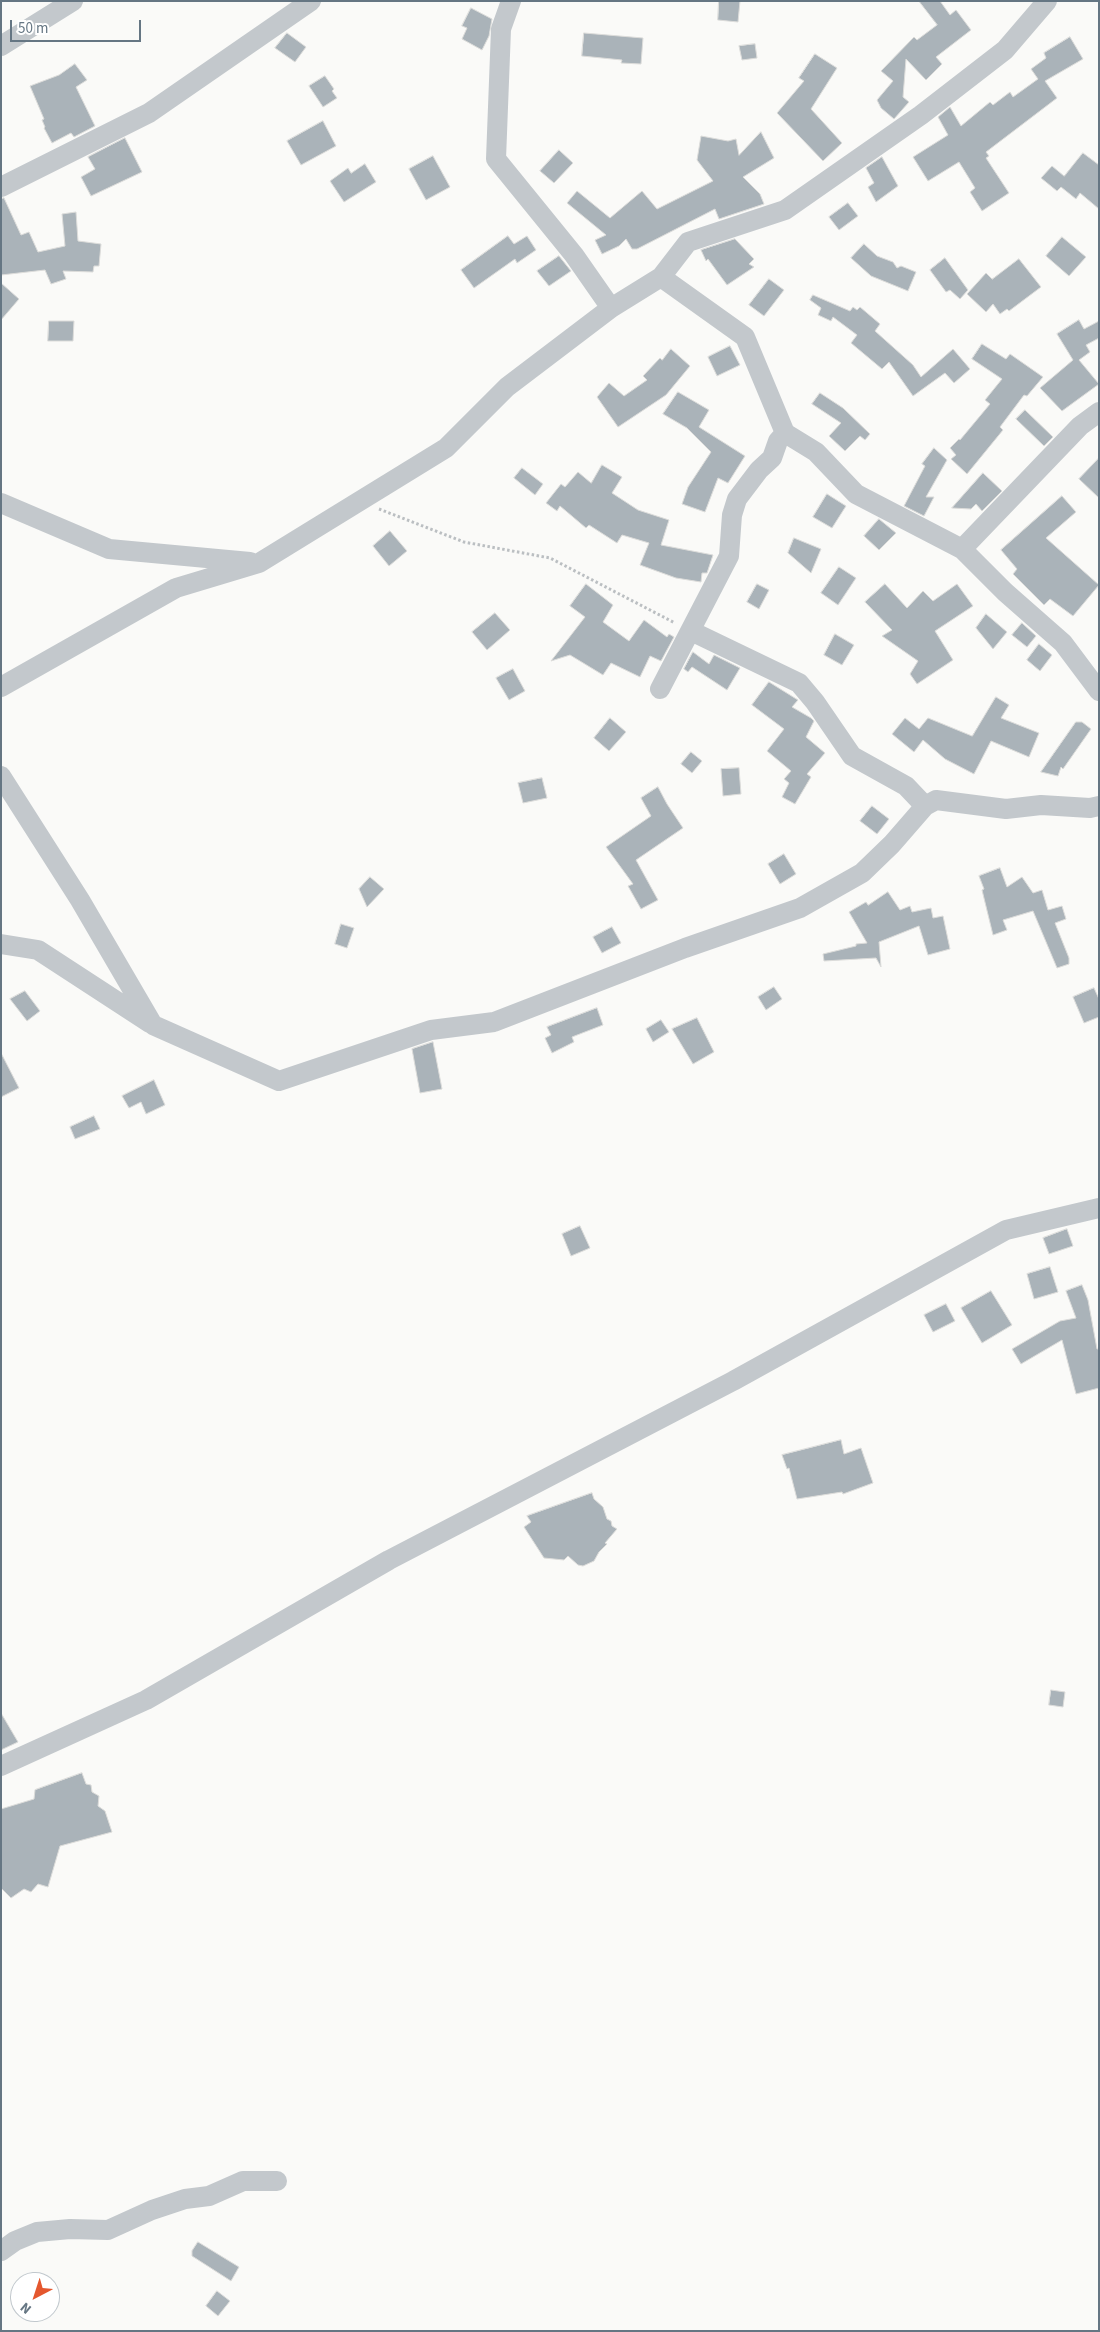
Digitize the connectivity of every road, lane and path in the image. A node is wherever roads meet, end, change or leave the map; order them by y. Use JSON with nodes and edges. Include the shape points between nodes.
{"nodes":[{"id":1,"x":73,"y":1,"type":"edge"},
{"id":2,"x":310,"y":1,"type":"edge"},
{"id":3,"x":511,"y":1,"type":"edge"},
{"id":4,"x":1047,"y":1,"type":"edge"},
{"id":5,"x":1,"y":46,"type":"edge"},
{"id":6,"x":1,"y":187,"type":"edge"},
{"id":7,"x":660,"y":277,"type":"junction"},
{"id":8,"x":611,"y":308,"type":"junction"},
{"id":9,"x":1099,"y":412,"type":"edge"},
{"id":10,"x":785,"y":433,"type":"junction"},
{"id":11,"x":359,"y":501,"type":"junction"},
{"id":12,"x":1,"y":502,"type":"edge"},
{"id":13,"x":962,"y":549,"type":"junction"},
{"id":14,"x":259,"y":563,"type":"junction"},
{"id":15,"x":691,"y":631,"type":"junction"},
{"id":16,"x":1,"y":687,"type":"edge"},
{"id":17,"x":660,"y":689,"type":"dead end"},
{"id":18,"x":1099,"y":691,"type":"edge"},
{"id":19,"x":1,"y":776,"type":"edge"},
{"id":20,"x":925,"y":806,"type":"junction"},
{"id":21,"x":1099,"y":806,"type":"edge"},
{"id":22,"x":1,"y":944,"type":"edge"},
{"id":23,"x":153,"y":1026,"type":"junction"},
{"id":24,"x":1099,"y":1208,"type":"edge"},
{"id":25,"x":1,"y":1766,"type":"edge"},
{"id":26,"x":277,"y":2181,"type":"dead end"},
{"id":27,"x":1,"y":2251,"type":"edge"}],
"edges":[{"from":1,"to":5,"type":"street"},
{"from":2,"to":6,"type":"street","via":[[148,113]]},
{"from":3,"to":8,"type":"street","via":[[502,29],[496,159],[574,255]]},
{"from":4,"to":7,"type":"street","via":[[1005,50],[921,115],[785,210],[688,242]]},
{"from":7,"to":8,"type":"street"},
{"from":7,"to":10,"type":"street","via":[[745,337]]},
{"from":8,"to":11,"type":"street","via":[[508,387],[446,448]]},
{"from":9,"to":13,"type":"street","via":[[1080,426]]},
{"from":10,"to":13,"type":"street","via":[[816,452],[856,494]]},
{"from":10,"to":15,"type":"street","via":[[778,441],[772,458],[737,499],[732,515],[729,556]]},
{"from":11,"to":14,"type":"street"},
{"from":11,"to":15,"type":"path","via":[[464,542],[550,558]]},
{"from":12,"to":14,"type":"street","via":[[109,549]]},
{"from":13,"to":18,"type":"street","via":[[1062,643]]},
{"from":14,"to":16,"type":"street","via":[[176,588]]},
{"from":15,"to":17,"type":"street"},
{"from":15,"to":20,"type":"street","via":[[799,683],[852,756],[906,786]]},
{"from":19,"to":23,"type":"street","via":[[80,900]]},
{"from":20,"to":21,"type":"street","via":[[936,800],[1006,810]]},
{"from":20,"to":23,"type":"street","via":[[862,874],[800,908],[685,948],[494,1022],[431,1030],[279,1081]]},
{"from":22,"to":23,"type":"street","via":[[38,950]]},
{"from":24,"to":25,"type":"street","via":[[1006,1230],[733,1380],[389,1560],[146,1700]]},
{"from":26,"to":27,"type":"street","via":[[243,2181],[209,2196],[185,2199],[152,2210],[108,2230],[70,2228],[37,2232],[14,2241]]}]}
